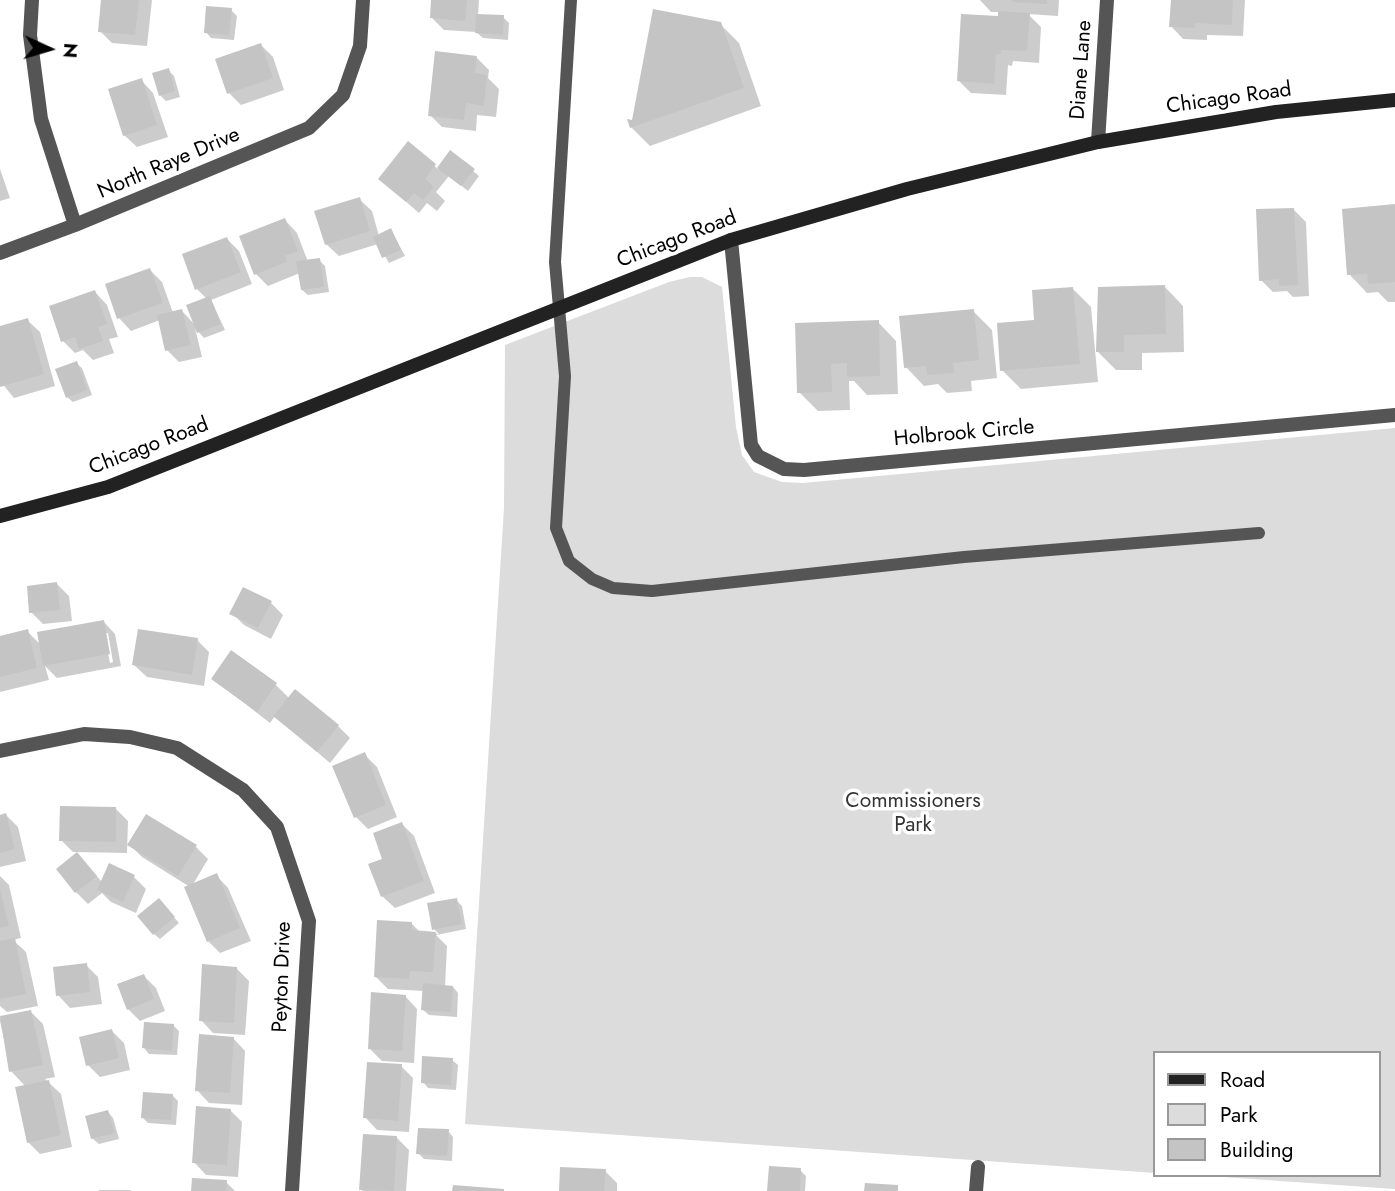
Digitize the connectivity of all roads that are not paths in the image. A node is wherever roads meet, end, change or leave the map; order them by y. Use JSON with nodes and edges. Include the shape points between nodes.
{"nodes":[{"id":1,"x":32,"y":0,"type":"edge"},
{"id":2,"x":363,"y":0,"type":"edge"},
{"id":3,"x":571,"y":0,"type":"edge"},
{"id":4,"x":1107,"y":0,"type":"edge"},
{"id":5,"x":1395,"y":100,"type":"edge"},
{"id":6,"x":1098,"y":142,"type":"junction"},
{"id":7,"x":75,"y":225,"type":"junction"},
{"id":8,"x":731,"y":240,"type":"junction"},
{"id":9,"x":0,"y":253,"type":"edge"},
{"id":10,"x":560,"y":307,"type":"junction"},
{"id":11,"x":1395,"y":415,"type":"edge"},
{"id":12,"x":0,"y":516,"type":"edge"},
{"id":13,"x":1259,"y":533,"type":"dead end"},
{"id":14,"x":0,"y":751,"type":"edge"},
{"id":15,"x":978,"y":1167,"type":"dead end"},
{"id":16,"x":292,"y":1191,"type":"edge"},
{"id":17,"x":976,"y":1191,"type":"edge"}],
"edges":[{"from":1,"to":7,"type":"street","via":[[30,35],[41,119]]},
{"from":2,"to":7,"type":"street","name":"North Raye Drive","via":[[360,46],[344,95],[309,128]]},
{"from":3,"to":10,"type":"lane","via":[[555,262]]},
{"from":4,"to":6,"type":"street","name":"Diane Lane"},
{"from":5,"to":6,"type":"street","name":"Chicago Road","via":[[1276,112]]},
{"from":6,"to":8,"type":"street","name":"Chicago Road","via":[[906,189]]},
{"from":7,"to":9,"type":"street","name":"North Raye Drive"},
{"from":8,"to":10,"type":"street","name":"Chicago Road"},
{"from":8,"to":11,"type":"street","name":"Holbrook Circle","via":[[751,444],[758,456],[784,469]]},
{"from":10,"to":12,"type":"street","name":"Chicago Road","via":[[108,486]]},
{"from":10,"to":13,"type":"lane","via":[[565,376],[556,528],[569,562],[613,588],[652,591],[964,557]]},
{"from":14,"to":16,"type":"street","name":"Peyton Drive","via":[[84,734],[130,737],[177,748],[243,790],[278,827],[309,921]]},
{"from":15,"to":17,"type":"street"}]}
